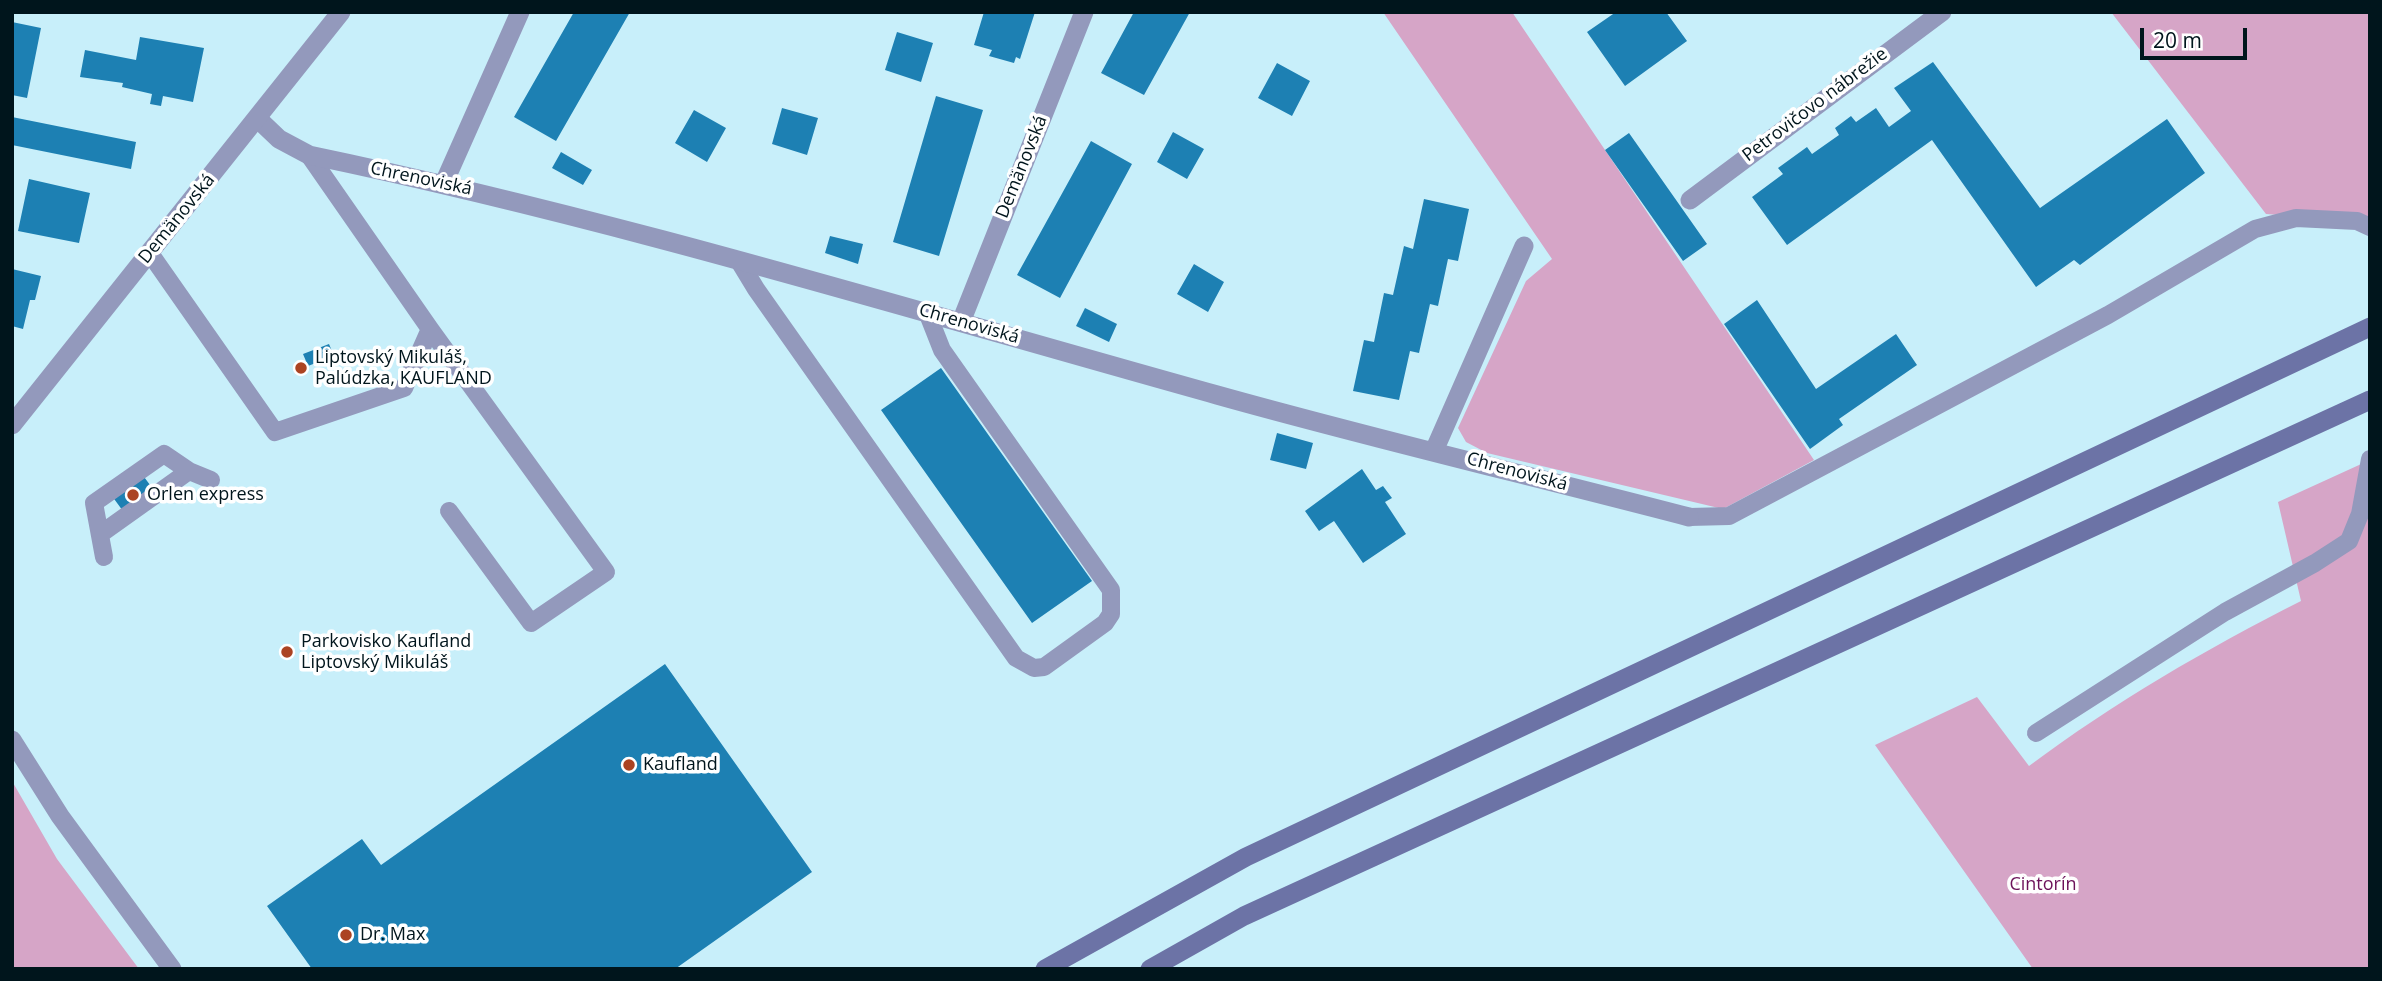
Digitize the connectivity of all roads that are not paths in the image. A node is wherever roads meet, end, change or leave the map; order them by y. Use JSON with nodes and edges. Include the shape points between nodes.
{"nodes":[{"id":1,"x":341,"y":12,"type":"edge"},
{"id":2,"x":520,"y":12,"type":"edge"},
{"id":3,"x":1084,"y":12,"type":"edge"},
{"id":4,"x":1942,"y":12,"type":"edge"},
{"id":5,"x":258,"y":119,"type":"junction"},
{"id":6,"x":309,"y":155,"type":"junction"},
{"id":7,"x":444,"y":183,"type":"junction"},
{"id":8,"x":1690,"y":200,"type":"dead end"},
{"id":9,"x":2370,"y":227,"type":"edge"},
{"id":10,"x":1524,"y":246,"type":"dead end"},
{"id":11,"x":149,"y":252,"type":"junction"},
{"id":12,"x":739,"y":261,"type":"junction"},
{"id":13,"x":927,"y":312,"type":"junction"},
{"id":14,"x":961,"y":322,"type":"junction"},
{"id":15,"x":2370,"y":327,"type":"edge"},
{"id":16,"x":430,"y":329,"type":"junction"},
{"id":17,"x":2370,"y":400,"type":"edge"},
{"id":18,"x":12,"y":425,"type":"edge"},
{"id":19,"x":1434,"y":451,"type":"junction"},
{"id":20,"x":2370,"y":459,"type":"edge"},
{"id":21,"x":190,"y":471,"type":"junction"},
{"id":22,"x":211,"y":480,"type":"dead end"},
{"id":23,"x":449,"y":511,"type":"dead end"},
{"id":24,"x":1689,"y":517,"type":"joint"},
{"id":25,"x":102,"y":533,"type":"junction"},
{"id":26,"x":104,"y":557,"type":"dead end"},
{"id":27,"x":2036,"y":733,"type":"dead end"},
{"id":28,"x":12,"y":740,"type":"edge"},
{"id":29,"x":172,"y":969,"type":"edge"},
{"id":30,"x":1045,"y":969,"type":"edge"},
{"id":31,"x":1150,"y":969,"type":"edge"}],
"edges":[{"from":1,"to":5,"type":"street","name":"Demänovská"},
{"from":2,"to":7,"type":"street"},
{"from":3,"to":14,"type":"street","name":"Demänovská"},
{"from":4,"to":8,"type":"street","name":"Petrovičovo nábrežie"},
{"from":5,"to":6,"type":"street","name":"Chrenoviská","via":[[279,139]]},
{"from":5,"to":11,"type":"street","name":"Demänovská"},
{"from":6,"to":7,"type":"street","name":"Chrenoviská"},
{"from":6,"to":16,"type":"lane"},
{"from":7,"to":12,"type":"street","name":"Chrenoviská"},
{"from":9,"to":24,"type":"lane","via":[[2357,221],[2296,218],[2260,226],[2108,315],[1729,516]]},
{"from":10,"to":19,"type":"street"},
{"from":11,"to":16,"type":"lane","via":[[275,432],[404,388]]},
{"from":11,"to":18,"type":"street","name":"Demänovská"},
{"from":12,"to":13,"type":"street","name":"Chrenoviská"},
{"from":12,"to":13,"type":"lane","via":[[1016,657],[1034,668],[1044,667],[1105,624],[1111,614],[1111,590],[943,350]]},
{"from":13,"to":14,"type":"street","name":"Chrenoviská"},
{"from":14,"to":19,"type":"street","name":"Chrenoviská"},
{"from":15,"to":30,"type":"main road","via":[[1246,857]]},
{"from":16,"to":23,"type":"lane","via":[[606,572],[531,623]]},
{"from":17,"to":31,"type":"main road","via":[[1244,916]]},
{"from":19,"to":24,"type":"street","name":"Chrenoviská"},
{"from":20,"to":27,"type":"lane","via":[[2360,514],[2349,541],[2225,612]]},
{"from":21,"to":22,"type":"lane"},
{"from":21,"to":25,"type":"lane"},
{"from":21,"to":25,"type":"lane","via":[[164,454],[94,503]]},
{"from":25,"to":26,"type":"lane"},
{"from":28,"to":29,"type":"street","via":[[68,827]]}]}
